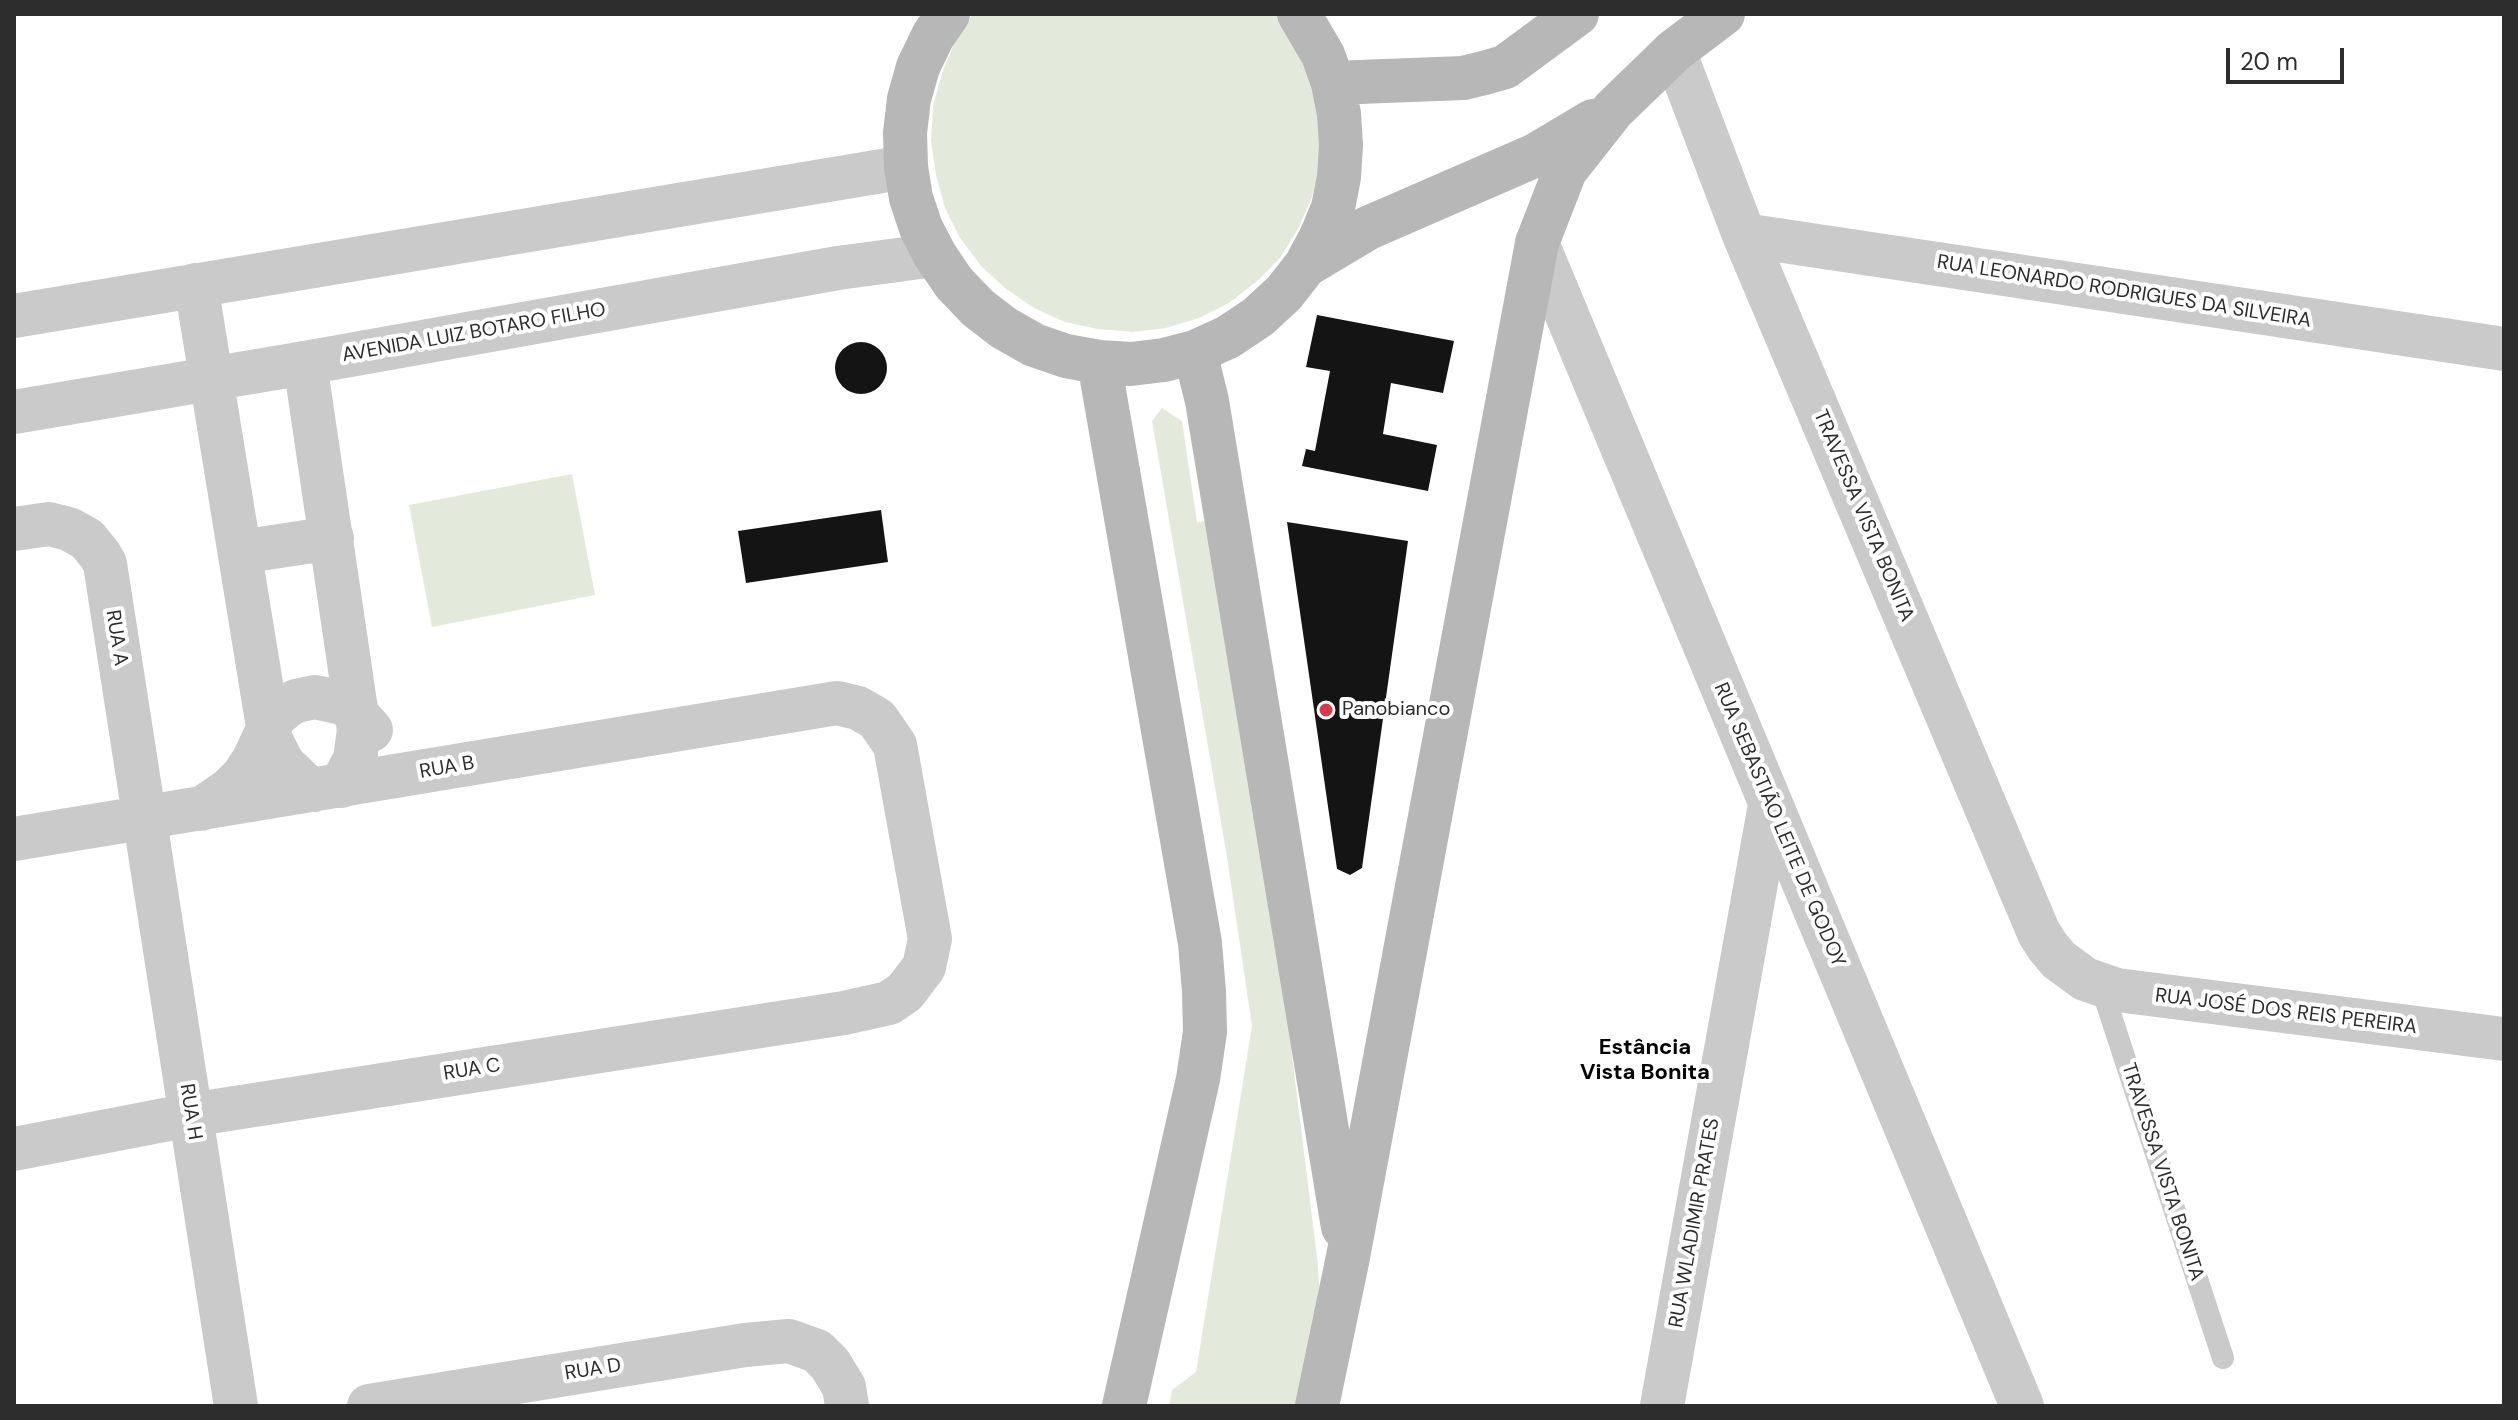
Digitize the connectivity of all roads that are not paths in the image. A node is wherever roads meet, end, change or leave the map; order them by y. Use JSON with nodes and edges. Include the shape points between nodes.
{"nodes":[{"id":1,"x":948,"y":14,"type":"edge"},
{"id":2,"x":1299,"y":14,"type":"edge"},
{"id":3,"x":1577,"y":14,"type":"edge"},
{"id":4,"x":1723,"y":14,"type":"edge"},
{"id":5,"x":1674,"y":51,"type":"junction"},
{"id":6,"x":1333,"y":83,"type":"junction"},
{"id":7,"x":1613,"y":110,"type":"junction"},
{"id":8,"x":906,"y":167,"type":"junction"},
{"id":9,"x":1744,"y":235,"type":"junction"},
{"id":10,"x":1537,"y":243,"type":"junction"},
{"id":11,"x":935,"y":255,"type":"junction"},
{"id":12,"x":1306,"y":265,"type":"junction"},
{"id":13,"x":196,"y":285,"type":"junction"},
{"id":14,"x":14,"y":316,"type":"edge"},
{"id":15,"x":2504,"y":349,"type":"edge"},
{"id":16,"x":1195,"y":352,"type":"junction"},
{"id":17,"x":1099,"y":362,"type":"junction"},
{"id":18,"x":305,"y":363,"type":"junction"},
{"id":19,"x":211,"y":379,"type":"junction"},
{"id":20,"x":14,"y":412,"type":"edge"},
{"id":21,"x":14,"y":529,"type":"edge"},
{"id":22,"x":332,"y":538,"type":"junction"},
{"id":23,"x":240,"y":552,"type":"junction"},
{"id":24,"x":358,"y":715,"type":"junction"},
{"id":25,"x":268,"y":727,"type":"junction"},
{"id":26,"x":439,"y":769,"type":"junction"},
{"id":27,"x":328,"y":788,"type":"junction"},
{"id":28,"x":1770,"y":805,"type":"junction"},
{"id":29,"x":199,"y":810,"type":"junction"},
{"id":30,"x":145,"y":818,"type":"junction"},
{"id":31,"x":14,"y":839,"type":"edge"},
{"id":32,"x":919,"y":975,"type":"joint"},
{"id":33,"x":2086,"y":978,"type":"junction"},
{"id":34,"x":2504,"y":1039,"type":"edge"},
{"id":35,"x":190,"y":1115,"type":"junction"},
{"id":36,"x":14,"y":1149,"type":"edge"},
{"id":37,"x":1348,"y":1257,"type":"junction"},
{"id":38,"x":2223,"y":1358,"type":"dead end"},
{"id":39,"x":236,"y":1406,"type":"edge"},
{"id":40,"x":369,"y":1406,"type":"edge"},
{"id":41,"x":847,"y":1406,"type":"edge"},
{"id":42,"x":1124,"y":1406,"type":"edge"},
{"id":43,"x":1317,"y":1406,"type":"edge"},
{"id":44,"x":1662,"y":1406,"type":"edge"},
{"id":45,"x":2022,"y":1406,"type":"edge"}],
"edges":[{"from":1,"to":8,"type":"main road","via":[[918,67],[909,99]]},
{"from":2,"to":6,"type":"main road"},
{"from":3,"to":6,"type":"main road","via":[[1505,67],[1484,73]]},
{"from":4,"to":5,"type":"main road"},
{"from":5,"to":7,"type":"main road"},
{"from":5,"to":9,"type":"street","name":"TRAVESSA VISTA BONITA"},
{"from":6,"to":12,"type":"main road","via":[[1341,145],[1339,177],[1333,208]]},
{"from":7,"to":10,"type":"main road","via":[[1565,171]]},
{"from":7,"to":12,"type":"main road","via":[[1536,155],[1368,228]]},
{"from":8,"to":11,"type":"main road","via":[[911,198]]},
{"from":8,"to":13,"type":"street"},
{"from":9,"to":15,"type":"street","name":"RUA LEONARDO RODRIGUES DA SILVEIRA"},
{"from":9,"to":33,"type":"street","name":"TRAVESSA VISTA BONITA","via":[[2039,933]]},
{"from":10,"to":28,"type":"street","name":"RUA SEBASTIÃO LEITE DE GODOY"},
{"from":10,"to":37,"type":"main road"},
{"from":11,"to":17,"type":"main road","via":[[954,283],[1004,328],[1034,345]]},
{"from":11,"to":18,"type":"street","name":"AVENIDA LUIZ BOTARO FILHO"},
{"from":12,"to":16,"type":"main road","via":[[1258,317]]},
{"from":13,"to":14,"type":"street"},
{"from":13,"to":19,"type":"street"},
{"from":16,"to":17,"type":"main road","via":[[1131,364]]},
{"from":16,"to":37,"type":"main road"},
{"from":17,"to":42,"type":"main road","via":[[1200,943],[1205,1032]]},
{"from":18,"to":19,"type":"street","name":"AVENIDA LUIZ BOTARO FILHO"},
{"from":18,"to":22,"type":"street"},
{"from":19,"to":20,"type":"street","name":"AVENIDA LUIZ BOTARO FILHO"},
{"from":19,"to":23,"type":"street"},
{"from":21,"to":30,"type":"street","name":"RUA A","via":[[49,524],[69,529],[87,539],[105,564]]},
{"from":22,"to":23,"type":"street"},
{"from":22,"to":24,"type":"street"},
{"from":23,"to":25,"type":"street"},
{"from":24,"to":25,"type":"street","via":[[333,700],[305,698],[280,711]]},
{"from":24,"to":26,"type":"street","via":[[394,748]]},
{"from":24,"to":27,"type":"street","via":[[355,759]]},
{"from":25,"to":27,"type":"street","via":[[283,764],[303,783]]},
{"from":25,"to":29,"type":"street","via":[[243,776]]},
{"from":26,"to":27,"type":"street","name":"RUA B"},
{"from":26,"to":32,"type":"street","name":"RUA B","via":[[837,703],[858,708],[877,719],[898,756],[930,939]]},
{"from":27,"to":29,"type":"street","name":"RUA B"},
{"from":28,"to":44,"type":"street","name":"RUA WLADIMIR PRATES"},
{"from":28,"to":45,"type":"street","name":"RUA SEBASTIÃO LEITE DE GODOY"},
{"from":29,"to":30,"type":"street","name":"RUA B"},
{"from":30,"to":31,"type":"street","name":"RUA B"},
{"from":30,"to":35,"type":"street","name":"RUA H"},
{"from":32,"to":35,"type":"street","name":"RUA C","via":[[889,1003],[844,1013]]},
{"from":33,"to":34,"type":"street","name":"RUA JOSÉ DOS REIS PEREIRA","via":[[2117,990]]},
{"from":33,"to":38,"type":"lane","name":"TRAVESSA VISTA BONITA"},
{"from":35,"to":36,"type":"street","name":"RUA C"},
{"from":35,"to":39,"type":"street","name":"RUA H"},
{"from":37,"to":43,"type":"main road"},
{"from":40,"to":41,"type":"street","name":"RUA D","via":[[789,1341],[817,1351],[840,1377]]}]}
